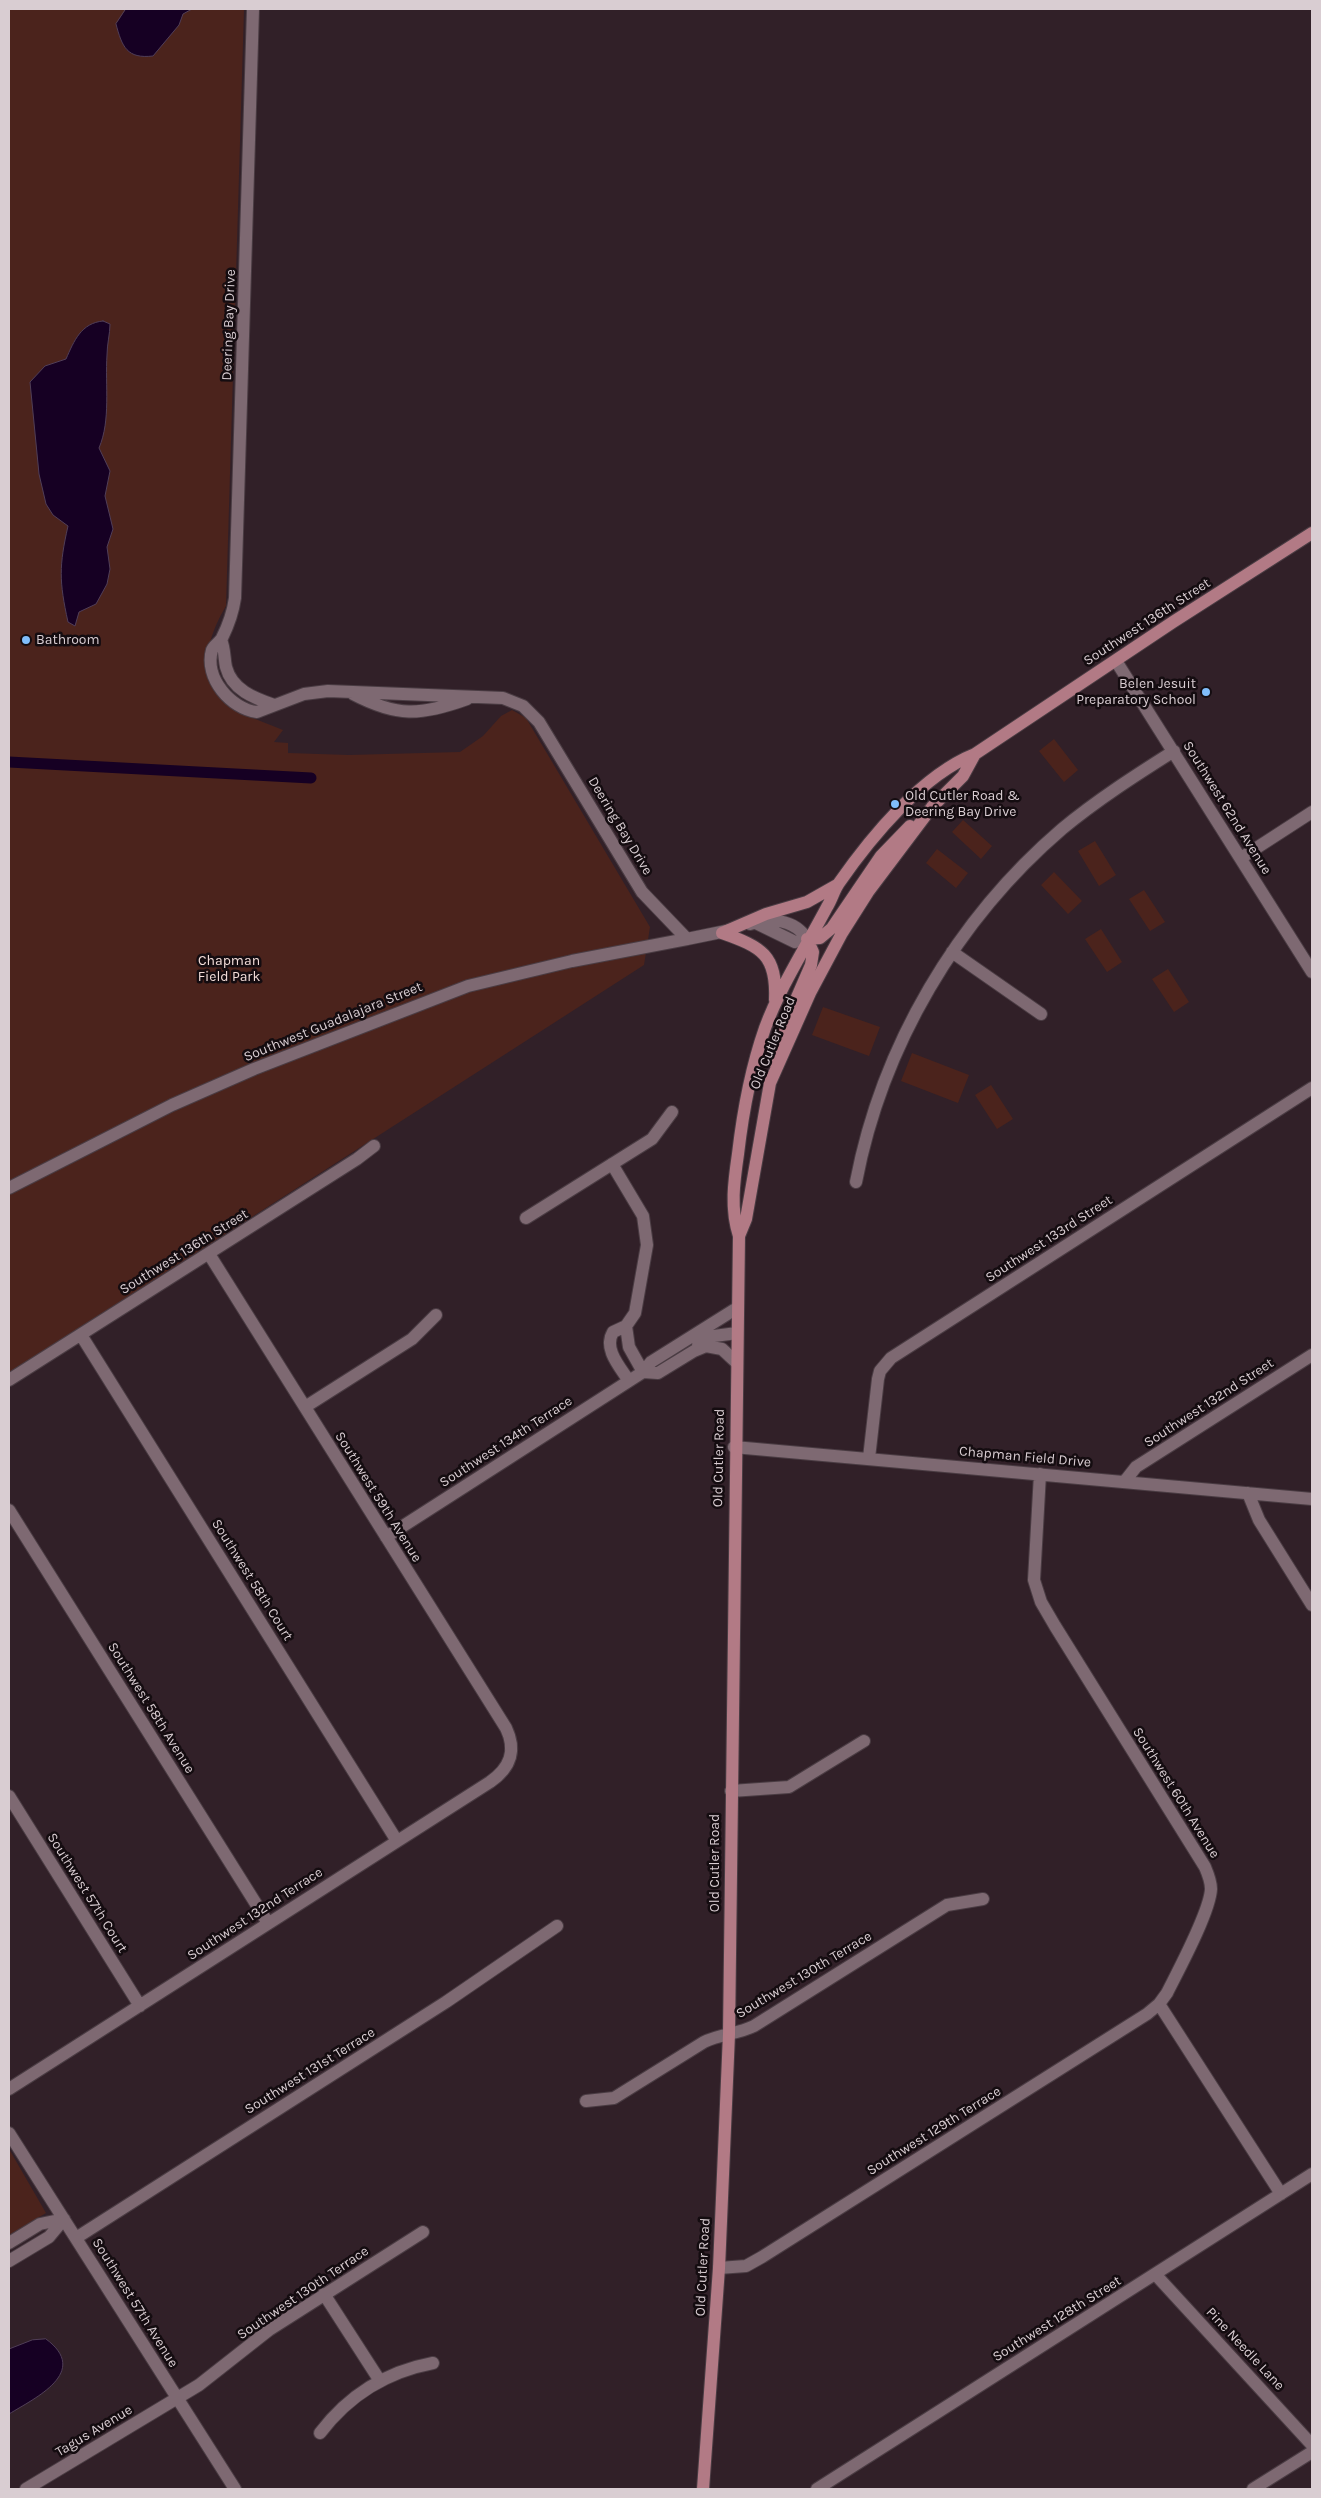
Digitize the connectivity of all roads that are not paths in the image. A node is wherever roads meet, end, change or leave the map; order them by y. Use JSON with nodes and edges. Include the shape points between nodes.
{"nodes":[{"id":1,"x":253,"y":9,"type":"edge"},
{"id":2,"x":1312,"y":533,"type":"edge"},
{"id":3,"x":1116,"y":661,"type":"junction"},
{"id":4,"x":1174,"y":751,"type":"junction"},
{"id":5,"x":975,"y":754,"type":"junction"},
{"id":6,"x":932,"y":807,"type":"junction"},
{"id":7,"x":1312,"y":812,"type":"edge"},
{"id":8,"x":1241,"y":858,"type":"junction"},
{"id":9,"x":837,"y":885,"type":"junction"},
{"id":10,"x":722,"y":933,"type":"junction"},
{"id":11,"x":688,"y":939,"type":"junction"},
{"id":12,"x":808,"y":939,"type":"junction"},
{"id":13,"x":952,"y":952,"type":"junction"},
{"id":14,"x":830,"y":953,"type":"joint"},
{"id":15,"x":1312,"y":972,"type":"edge"},
{"id":16,"x":775,"y":1003,"type":"junction"},
{"id":17,"x":1041,"y":1014,"type":"dead end"},
{"id":18,"x":770,"y":1083,"type":"junction"},
{"id":19,"x":1312,"y":1088,"type":"edge"},
{"id":20,"x":672,"y":1112,"type":"dead end"},
{"id":21,"x":374,"y":1146,"type":"dead end"},
{"id":22,"x":612,"y":1164,"type":"junction"},
{"id":23,"x":856,"y":1182,"type":"dead end"},
{"id":24,"x":9,"y":1188,"type":"edge"},
{"id":25,"x":526,"y":1218,"type":"dead end"},
{"id":26,"x":739,"y":1236,"type":"junction"},
{"id":27,"x":209,"y":1254,"type":"junction"},
{"id":28,"x":737,"y":1308,"type":"junction"},
{"id":29,"x":436,"y":1315,"type":"dead end"},
{"id":30,"x":626,"y":1326,"type":"junction"},
{"id":31,"x":737,"y":1333,"type":"junction"},
{"id":32,"x":81,"y":1335,"type":"junction"},
{"id":33,"x":694,"y":1351,"type":"junction"},
{"id":34,"x":1312,"y":1355,"type":"edge"},
{"id":35,"x":736,"y":1362,"type":"junction"},
{"id":36,"x":642,"y":1372,"type":"junction"},
{"id":37,"x":9,"y":1380,"type":"edge"},
{"id":38,"x":629,"y":1381,"type":"junction"},
{"id":39,"x":304,"y":1407,"type":"junction"},
{"id":40,"x":734,"y":1447,"type":"junction"},
{"id":41,"x":869,"y":1458,"type":"junction"},
{"id":42,"x":1040,"y":1474,"type":"junction"},
{"id":43,"x":1125,"y":1481,"type":"junction"},
{"id":44,"x":1248,"y":1493,"type":"junction"},
{"id":45,"x":1312,"y":1499,"type":"edge"},
{"id":46,"x":9,"y":1510,"type":"edge"},
{"id":47,"x":386,"y":1537,"type":"junction"},
{"id":48,"x":1312,"y":1606,"type":"edge"},
{"id":49,"x":864,"y":1741,"type":"dead end"},
{"id":50,"x":511,"y":1758,"type":"joint"},
{"id":51,"x":731,"y":1791,"type":"junction"},
{"id":52,"x":9,"y":1796,"type":"edge"},
{"id":53,"x":397,"y":1841,"type":"junction"},
{"id":54,"x":983,"y":1899,"type":"dead end"},
{"id":55,"x":268,"y":1923,"type":"junction"},
{"id":56,"x":557,"y":1926,"type":"dead end"},
{"id":57,"x":1159,"y":2004,"type":"junction"},
{"id":58,"x":140,"y":2006,"type":"junction"},
{"id":59,"x":729,"y":2034,"type":"junction"},
{"id":60,"x":9,"y":2089,"type":"edge"},
{"id":61,"x":586,"y":2101,"type":"dead end"},
{"id":62,"x":9,"y":2133,"type":"edge"},
{"id":63,"x":1312,"y":2174,"type":"edge"},
{"id":64,"x":1281,"y":2194,"type":"junction"},
{"id":65,"x":64,"y":2219,"type":"junction"},
{"id":66,"x":423,"y":2232,"type":"dead end"},
{"id":67,"x":76,"y":2238,"type":"junction"},
{"id":68,"x":9,"y":2243,"type":"edge"},
{"id":69,"x":9,"y":2261,"type":"edge"},
{"id":70,"x":719,"y":2268,"type":"junction"},
{"id":71,"x":1156,"y":2274,"type":"junction"},
{"id":72,"x":324,"y":2294,"type":"junction"},
{"id":73,"x":432,"y":2363,"type":"dead end"},
{"id":74,"x":380,"y":2381,"type":"junction"},
{"id":75,"x":177,"y":2398,"type":"junction"},
{"id":76,"x":320,"y":2433,"type":"dead end"},
{"id":77,"x":1312,"y":2445,"type":"edge"},
{"id":78,"x":1312,"y":2452,"type":"edge"},
{"id":79,"x":26,"y":2489,"type":"edge"},
{"id":80,"x":235,"y":2489,"type":"edge"},
{"id":81,"x":703,"y":2489,"type":"edge"},
{"id":82,"x":817,"y":2489,"type":"edge"},
{"id":83,"x":1253,"y":2489,"type":"edge"}],
"edges":[{"from":1,"to":11,"type":"street","name":"Deering Bay Drive","via":[[236,598],[221,640],[213,647],[211,655],[215,675],[223,692],[234,703],[257,712],[314,692],[474,697],[508,699],[518,703],[532,713],[642,892]]},
{"from":2,"to":3,"type":"main road","name":"Southwest 136th Street"},
{"from":3,"to":4,"type":"street","name":"Southwest 62nd Avenue"},
{"from":3,"to":5,"type":"main road","name":"Southwest 136th Street"},
{"from":4,"to":8,"type":"street","name":"Southwest 62nd Avenue"},
{"from":4,"to":13,"type":"street","via":[[1097,802],[1047,842],[997,894]]},
{"from":5,"to":6,"type":"main road","name":"Southwest 136th Street","via":[[963,776]]},
{"from":5,"to":9,"type":"main road","name":"Southwest 136th Street","via":[[958,761],[931,781],[885,826]]},
{"from":6,"to":12,"type":"main road","via":[[881,856],[832,928],[823,936]]},
{"from":6,"to":14,"type":"main road","name":"Southwest 136th Street","via":[[868,892]]},
{"from":7,"to":8,"type":"street"},
{"from":8,"to":15,"type":"street","name":"Southwest 62nd Avenue"},
{"from":9,"to":10,"type":"main road","via":[[807,902],[766,914]]},
{"from":9,"to":12,"type":"main road","name":"Southwest 136th Street"},
{"from":10,"to":11,"type":"street"},
{"from":10,"to":12,"type":"street","via":[[756,923],[795,942]]},
{"from":10,"to":16,"type":"main road","via":[[750,944],[767,957],[776,980]]},
{"from":11,"to":24,"type":"street","name":"Southwest Guadalajara Street","via":[[572,961],[468,986],[181,1101]]},
{"from":12,"to":16,"type":"main road","name":"Old Cutler Road"},
{"from":12,"to":18,"type":"main road","via":[[813,952],[812,965],[781,1034]]},
{"from":13,"to":17,"type":"street"},
{"from":13,"to":23,"type":"street","via":[[914,1016],[887,1075],[871,1120]]},
{"from":14,"to":18,"type":"main road","name":"Old Cutler Road"},
{"from":16,"to":26,"type":"main road","name":"Old Cutler Road","via":[[753,1069],[739,1139],[733,1219]]},
{"from":18,"to":26,"type":"main road","name":"Old Cutler Road","via":[[746,1219]]},
{"from":19,"to":41,"type":"street","name":"Southwest 133rd Street","via":[[891,1358],[880,1371],[878,1379]]},
{"from":20,"to":22,"type":"street","via":[[652,1139]]},
{"from":21,"to":27,"type":"street","name":"Southwest 136th Street"},
{"from":22,"to":25,"type":"street"},
{"from":22,"to":30,"type":"street","via":[[643,1216],[647,1238],[635,1313]]},
{"from":26,"to":28,"type":"main road","name":"Old Cutler Road"},
{"from":27,"to":32,"type":"street","name":"Southwest 136th Street"},
{"from":27,"to":39,"type":"street","name":"Southwest 59th Avenue"},
{"from":28,"to":31,"type":"main road","name":"Old Cutler Road"},
{"from":28,"to":36,"type":"street","name":"Southwest 134th Terrace","via":[[651,1362]]},
{"from":29,"to":39,"type":"street","via":[[412,1339]]},
{"from":30,"to":36,"type":"street","via":[[629,1346]]},
{"from":30,"to":38,"type":"street","via":[[613,1332],[609,1342],[613,1356]]},
{"from":31,"to":33,"type":"street","name":"Southwest 134th Terrace","via":[[704,1340]]},
{"from":31,"to":35,"type":"main road","name":"Old Cutler Road"},
{"from":32,"to":37,"type":"street","name":"Southwest 136th Street"},
{"from":32,"to":53,"type":"street","name":"Southwest 58th Court"},
{"from":33,"to":35,"type":"street","name":"Southwest 134th Terrace","via":[[706,1346],[718,1347]]},
{"from":33,"to":36,"type":"street","name":"Southwest 134th Terrace","via":[[658,1373]]},
{"from":34,"to":43,"type":"street","name":"Southwest 132nd Street","via":[[1136,1467]]},
{"from":35,"to":40,"type":"main road","name":"Old Cutler Road"},
{"from":36,"to":38,"type":"street","name":"Southwest 134th Terrace"},
{"from":38,"to":47,"type":"street","name":"Southwest 134th Terrace"},
{"from":39,"to":47,"type":"street","name":"Southwest 59th Avenue"},
{"from":40,"to":41,"type":"street","name":"Chapman Field Drive"},
{"from":40,"to":51,"type":"main road","name":"Old Cutler Road"},
{"from":41,"to":42,"type":"street","name":"Chapman Field Drive"},
{"from":42,"to":43,"type":"street","name":"Chapman Field Drive"},
{"from":42,"to":57,"type":"street","name":"Southwest 60th Avenue","via":[[1034,1569],[1041,1602],[1200,1858],[1211,1882],[1203,1915]]},
{"from":43,"to":44,"type":"street","name":"Chapman Field Drive"},
{"from":44,"to":45,"type":"street","name":"Chapman Field Drive"},
{"from":44,"to":48,"type":"street","via":[[1259,1520]]},
{"from":46,"to":55,"type":"street","name":"Southwest 58th Avenue"},
{"from":47,"to":50,"type":"street","name":"Southwest 59th Avenue","via":[[506,1728],[512,1743]]},
{"from":49,"to":51,"type":"street","via":[[789,1787]]},
{"from":50,"to":53,"type":"street","name":"Southwest 132nd Terrace","via":[[496,1778]]},
{"from":51,"to":59,"type":"main road","name":"Old Cutler Road"},
{"from":52,"to":58,"type":"street","name":"Southwest 57th Court"},
{"from":53,"to":55,"type":"street","name":"Southwest 132nd Terrace"},
{"from":54,"to":59,"type":"street","name":"Southwest 130th Terrace","via":[[947,1905],[754,2026]]},
{"from":55,"to":58,"type":"street","name":"Southwest 132nd Terrace"},
{"from":56,"to":67,"type":"street","name":"Southwest 131st Terrace","via":[[446,2002]]},
{"from":57,"to":64,"type":"street"},
{"from":57,"to":70,"type":"street","name":"Southwest 129th Terrace","via":[[1131,2025],[762,2257],[746,2266]]},
{"from":58,"to":60,"type":"street","name":"Southwest 132nd Terrace"},
{"from":59,"to":61,"type":"street","name":"Southwest 130th Terrace","via":[[704,2042],[614,2098]]},
{"from":59,"to":70,"type":"main road","name":"Old Cutler Road"},
{"from":62,"to":65,"type":"street","name":"Southwest 57th Avenue"},
{"from":63,"to":64,"type":"street","name":"Southwest 128th Street"},
{"from":64,"to":71,"type":"street","name":"Southwest 128th Street"},
{"from":65,"to":67,"type":"street","name":"Southwest 57th Avenue"},
{"from":65,"to":68,"type":"street","via":[[40,2224]]},
{"from":65,"to":69,"type":"street","via":[[49,2237]]},
{"from":66,"to":72,"type":"street","name":"Southwest 130th Terrace"},
{"from":67,"to":75,"type":"street","name":"Southwest 57th Avenue"},
{"from":70,"to":81,"type":"main road","name":"Old Cutler Road"},
{"from":71,"to":77,"type":"street","name":"Pine Needle Lane"},
{"from":71,"to":82,"type":"street","name":"Southwest 128th Street"},
{"from":72,"to":74,"type":"street"},
{"from":72,"to":75,"type":"street","name":"Southwest 130th Terrace","via":[[258,2338],[221,2370]]},
{"from":73,"to":74,"type":"street","via":[[410,2367]]},
{"from":74,"to":76,"type":"street","via":[[343,2405]]},
{"from":75,"to":79,"type":"street","name":"Tagus Avenue"},
{"from":75,"to":80,"type":"street","name":"Southwest 57th Avenue"},
{"from":78,"to":83,"type":"street"}]}
